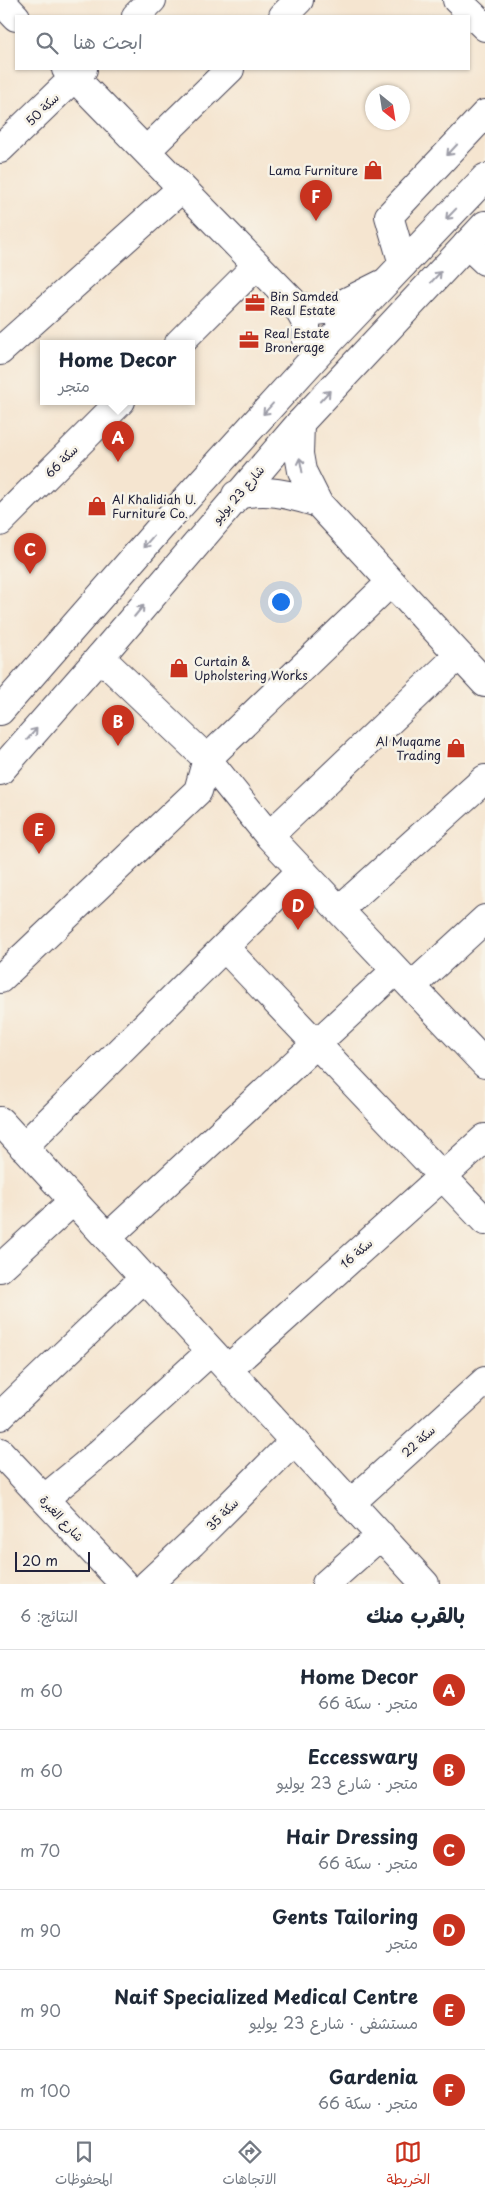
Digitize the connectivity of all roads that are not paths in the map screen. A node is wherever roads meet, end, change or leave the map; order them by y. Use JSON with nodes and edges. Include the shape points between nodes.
{"nodes":[{"id":1,"x":0,"y":0,"type":"edge"},
{"id":2,"x":152,"y":0,"type":"edge"},
{"id":3,"x":299,"y":0,"type":"edge"},
{"id":4,"x":457,"y":0,"type":"edge"},
{"id":5,"x":137,"y":15,"type":"edge"},
{"id":6,"x":284,"y":15,"type":"edge"},
{"id":7,"x":15,"y":16,"type":"edge"},
{"id":8,"x":485,"y":27,"type":"edge"},
{"id":9,"x":229,"y":70,"type":"edge"},
{"id":10,"x":75,"y":72,"type":"edge"},
{"id":11,"x":485,"y":114,"type":"edge"},
{"id":12,"x":0,"y":149,"type":"edge"},
{"id":13,"x":146,"y":151,"type":"junction"},
{"id":14,"x":485,"y":178,"type":"edge"},
{"id":15,"x":182,"y":188,"type":"junction"},
{"id":16,"x":479,"y":244,"type":"edge"},
{"id":17,"x":257,"y":265,"type":"junction"},
{"id":18,"x":395,"y":273,"type":"junction"},
{"id":19,"x":296,"y":305,"type":"junction"},
{"id":20,"x":182,"y":340,"type":"edge"},
{"id":21,"x":328,"y":343,"type":"junction"},
{"id":22,"x":0,"y":351,"type":"edge"},
{"id":23,"x":117,"y":405,"type":"edge"},
{"id":24,"x":300,"y":423,"type":"junction"},
{"id":25,"x":236,"y":495,"type":"junction"},
{"id":26,"x":318,"y":504,"type":"junction"},
{"id":27,"x":0,"y":522,"type":"edge"},
{"id":28,"x":391,"y":582,"type":"junction"},
{"id":29,"x":459,"y":655,"type":"junction"},
{"id":30,"x":100,"y":657,"type":"junction"},
{"id":31,"x":485,"y":683,"type":"edge"},
{"id":32,"x":0,"y":711,"type":"edge"},
{"id":33,"x":207,"y":759,"type":"junction"},
{"id":34,"x":0,"y":771,"type":"edge"},
{"id":35,"x":485,"y":779,"type":"edge"},
{"id":36,"x":269,"y":836,"type":"junction"},
{"id":37,"x":302,"y":870,"type":"junction"},
{"id":38,"x":339,"y":910,"type":"junction"},
{"id":39,"x":485,"y":919,"type":"edge"},
{"id":40,"x":225,"y":948,"type":"junction"},
{"id":41,"x":404,"y":978,"type":"junction"},
{"id":42,"x":0,"y":979,"type":"edge"},
{"id":43,"x":316,"y":1044,"type":"junction"},
{"id":44,"x":483,"y":1059,"type":"edge"},
{"id":45,"x":0,"y":1122,"type":"edge"},
{"id":46,"x":485,"y":1138,"type":"edge"},
{"id":47,"x":23,"y":1147,"type":"junction"},
{"id":48,"x":443,"y":1176,"type":"junction"},
{"id":49,"x":73,"y":1201,"type":"junction"},
{"id":50,"x":485,"y":1221,"type":"edge"},
{"id":51,"x":108,"y":1237,"type":"junction"},
{"id":52,"x":0,"y":1268,"type":"edge"},
{"id":53,"x":144,"y":1278,"type":"junction"},
{"id":54,"x":219,"y":1360,"type":"junction"},
{"id":55,"x":485,"y":1381,"type":"edge"},
{"id":56,"x":0,"y":1416,"type":"edge"},
{"id":57,"x":294,"y":1441,"type":"junction"},
{"id":58,"x":0,"y":1452,"type":"edge"},
{"id":59,"x":44,"y":1499,"type":"junction"},
{"id":60,"x":352,"y":1502,"type":"junction"},
{"id":61,"x":380,"y":1535,"type":"junction"},
{"id":62,"x":124,"y":1584,"type":"edge"},
{"id":63,"x":148,"y":1584,"type":"edge"},
{"id":64,"x":326,"y":1584,"type":"edge"},
{"id":65,"x":425,"y":1584,"type":"edge"}],
"edges":[{"from":1,"to":7,"type":"street"},
{"from":2,"to":5,"type":"street"},
{"from":3,"to":6,"type":"street"},
{"from":4,"to":8,"type":"street"},
{"from":9,"to":13,"type":"street"},
{"from":10,"to":12,"type":"street","name":"سكة 50"},
{"from":10,"to":13,"type":"street"},
{"from":11,"to":18,"type":"street","one_way":true,"via":[[389,216]]},
{"from":13,"to":15,"type":"street"},
{"from":14,"to":18,"type":"street","one_way":true},
{"from":15,"to":17,"type":"street"},
{"from":15,"to":22,"type":"street"},
{"from":24,"to":16,"type":"street","name":"شارع 23 يوليو","one_way":true},
{"from":17,"to":19,"type":"street"},
{"from":17,"to":20,"type":"street"},
{"from":18,"to":19,"type":"street","via":[[332,309],[316,311]]},
{"from":18,"to":21,"type":"street"},
{"from":19,"to":21,"type":"street","via":[[306,323],[306,340]]},
{"from":21,"to":32,"type":"street","one_way":true},
{"from":23,"to":27,"type":"street","name":"سكة 66"},
{"from":24,"to":25,"type":"street","name":"شارع 23 يوليو"},
{"from":26,"to":24,"type":"street","one_way":true,"via":[[302,472]]},
{"from":25,"to":26,"type":"street","via":[[256,491],[281,492]]},
{"from":30,"to":25,"type":"street","name":"شارع 23 يوليو","one_way":true},
{"from":26,"to":28,"type":"street"},
{"from":28,"to":29,"type":"street"},
{"from":28,"to":33,"type":"street"},
{"from":29,"to":31,"type":"street"},
{"from":29,"to":36,"type":"street"},
{"from":30,"to":33,"type":"street"},
{"from":34,"to":30,"type":"street","name":"شارع 23 يوليو","one_way":true},
{"from":33,"to":36,"type":"street"},
{"from":33,"to":42,"type":"street","via":[[198,791]]},
{"from":35,"to":38,"type":"street"},
{"from":36,"to":37,"type":"street"},
{"from":37,"to":38,"type":"street"},
{"from":37,"to":40,"type":"street"},
{"from":38,"to":41,"type":"street"},
{"from":39,"to":41,"type":"street"},
{"from":40,"to":43,"type":"street"},
{"from":40,"to":47,"type":"street"},
{"from":41,"to":43,"type":"street"},
{"from":41,"to":44,"type":"street"},
{"from":43,"to":48,"type":"street"},
{"from":43,"to":51,"type":"street"},
{"from":45,"to":47,"type":"street"},
{"from":46,"to":48,"type":"street","name":"سكة 16"},
{"from":47,"to":49,"type":"street"},
{"from":48,"to":50,"type":"street"},
{"from":48,"to":54,"type":"street","name":"سكة 16"},
{"from":49,"to":51,"type":"street"},
{"from":49,"to":52,"type":"street"},
{"from":51,"to":53,"type":"street"},
{"from":53,"to":54,"type":"street"},
{"from":53,"to":56,"type":"street"},
{"from":54,"to":57,"type":"street"},
{"from":54,"to":59,"type":"street","name":"سكة 16"},
{"from":55,"to":60,"type":"street","name":"سكة 22"},
{"from":57,"to":60,"type":"street"},
{"from":57,"to":63,"type":"street","name":"سكة 35"},
{"from":58,"to":59,"type":"street","name":"شارع الغبرة"},
{"from":59,"to":62,"type":"street","name":"شارع الغبرة"},
{"from":60,"to":61,"type":"street"},
{"from":61,"to":64,"type":"street"},
{"from":61,"to":65,"type":"street"}]}
